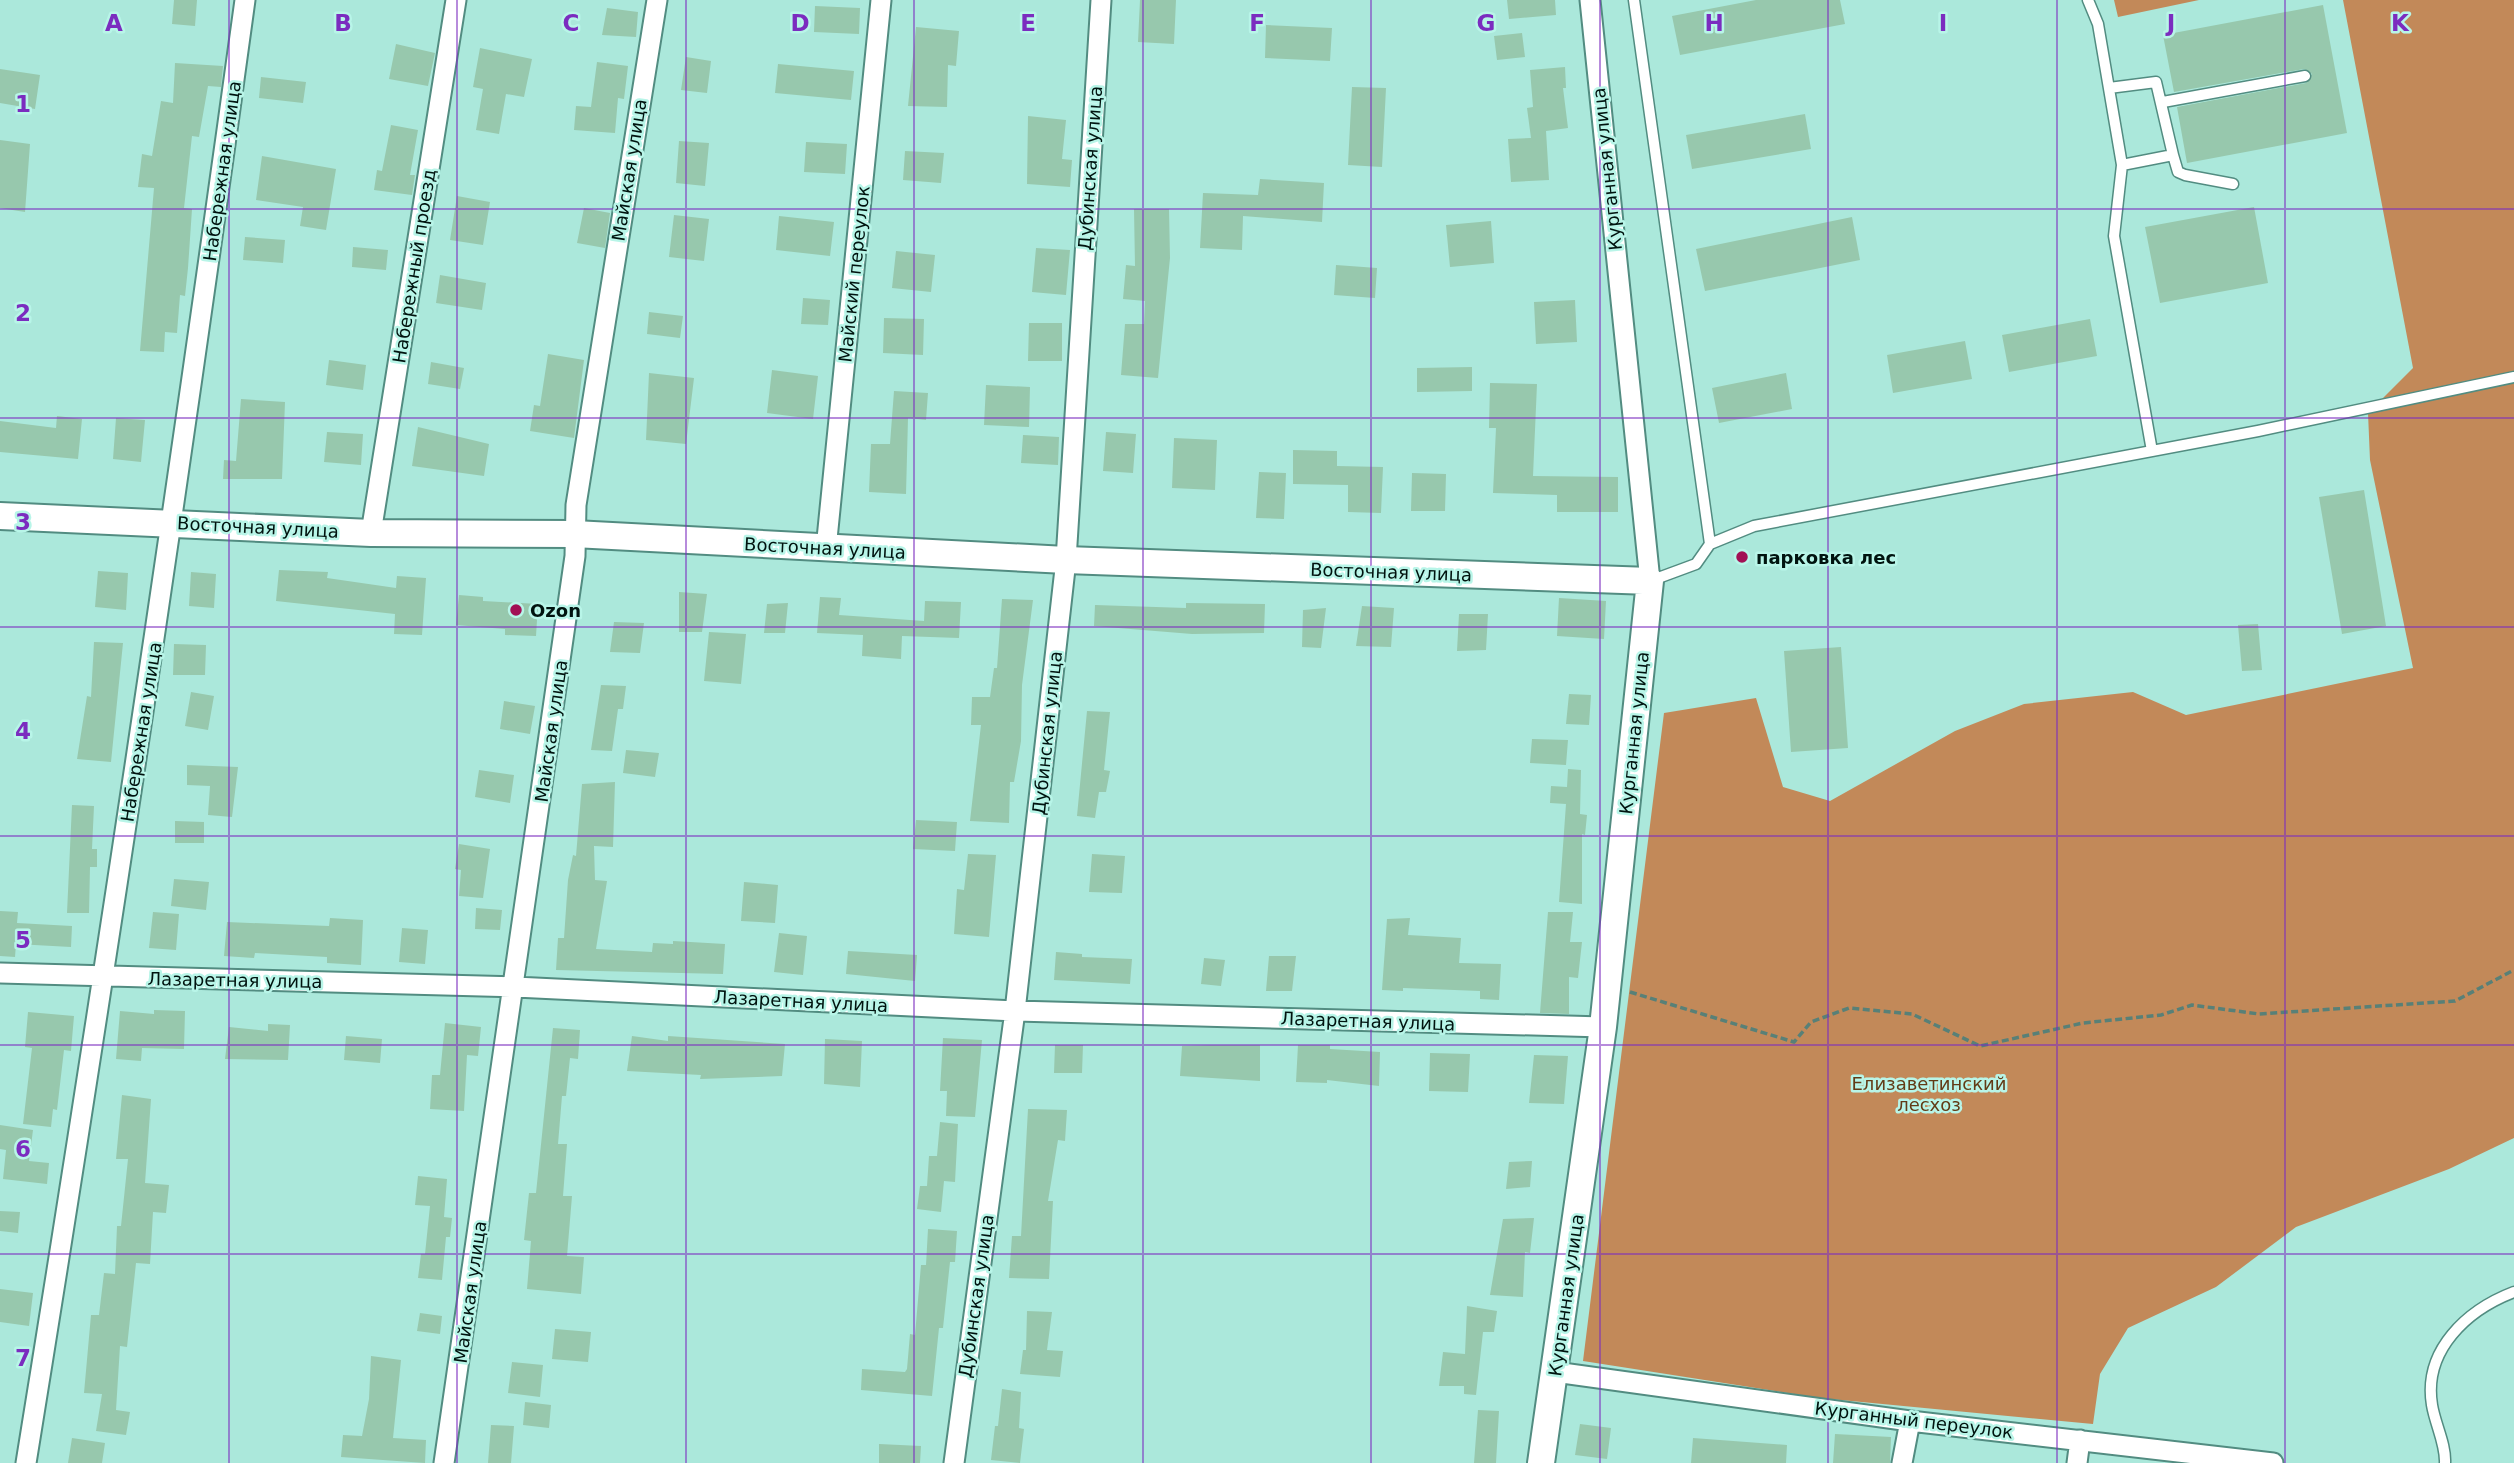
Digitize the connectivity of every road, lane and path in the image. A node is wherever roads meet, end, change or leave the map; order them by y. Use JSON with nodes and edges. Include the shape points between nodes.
{"nodes":[{"id":1,"x":245,"y":0,"type":"edge"},
{"id":2,"x":456,"y":0,"type":"edge"},
{"id":3,"x":657,"y":0,"type":"edge"},
{"id":4,"x":881,"y":0,"type":"edge"},
{"id":5,"x":1101,"y":0,"type":"edge"},
{"id":6,"x":1590,"y":0,"type":"edge"},
{"id":7,"x":1634,"y":0,"type":"edge"},
{"id":8,"x":2088,"y":0,"type":"edge"},
{"id":9,"x":2305,"y":76,"type":"dead end"},
{"id":10,"x":2109,"y":88,"type":"junction"},
{"id":11,"x":2163,"y":102,"type":"junction"},
{"id":12,"x":2172,"y":155,"type":"junction"},
{"id":13,"x":2122,"y":165,"type":"junction"},
{"id":14,"x":2233,"y":184,"type":"dead end"},
{"id":15,"x":2514,"y":377,"type":"edge"},
{"id":16,"x":2152,"y":451,"type":"junction"},
{"id":17,"x":0,"y":516,"type":"edge"},
{"id":18,"x":173,"y":523,"type":"junction"},
{"id":19,"x":371,"y":533,"type":"junction"},
{"id":20,"x":574,"y":534,"type":"junction"},
{"id":21,"x":1710,"y":544,"type":"junction"},
{"id":22,"x":826,"y":549,"type":"junction"},
{"id":23,"x":1066,"y":560,"type":"junction"},
{"id":24,"x":1650,"y":581,"type":"junction"},
{"id":25,"x":2514,"y":970,"type":"edge"},
{"id":26,"x":0,"y":973,"type":"edge"},
{"id":27,"x":105,"y":977,"type":"junction"},
{"id":28,"x":515,"y":987,"type":"junction"},
{"id":29,"x":1607,"y":987,"type":"junction"},
{"id":30,"x":1015,"y":1011,"type":"junction"},
{"id":31,"x":1602,"y":1027,"type":"junction"},
{"id":32,"x":2514,"y":1292,"type":"edge"},
{"id":33,"x":1556,"y":1372,"type":"junction"},
{"id":34,"x":1909,"y":1421,"type":"junction"},
{"id":35,"x":2080,"y":1440,"type":"junction"},
{"id":36,"x":26,"y":1463,"type":"edge"},
{"id":37,"x":444,"y":1463,"type":"edge"},
{"id":38,"x":954,"y":1463,"type":"edge"},
{"id":39,"x":1541,"y":1463,"type":"edge"},
{"id":40,"x":1902,"y":1463,"type":"edge"},
{"id":41,"x":2077,"y":1463,"type":"edge"},
{"id":42,"x":2273,"y":1463,"type":"edge"},
{"id":43,"x":2445,"y":1463,"type":"edge"}],
"edges":[{"from":1,"to":18,"type":"street","name":"Набережная улица"},
{"from":2,"to":19,"type":"street","name":"Набережный проезд"},
{"from":3,"to":20,"type":"street","name":"Майская улица"},
{"from":4,"to":22,"type":"street","name":"Майский переулок"},
{"from":5,"to":23,"type":"street","name":"Дубинская улица"},
{"from":6,"to":24,"type":"street","name":"Курганная улица"},
{"from":7,"to":21,"type":"lane"},
{"from":8,"to":10,"type":"lane","via":[[2098,24]]},
{"from":9,"to":11,"type":"lane"},
{"from":10,"to":11,"type":"lane","via":[[2156,82]]},
{"from":10,"to":13,"type":"lane"},
{"from":11,"to":12,"type":"lane"},
{"from":12,"to":13,"type":"lane"},
{"from":12,"to":14,"type":"lane","via":[[2178,172]]},
{"from":13,"to":16,"type":"lane","via":[[2114,236]]},
{"from":15,"to":16,"type":"lane"},
{"from":16,"to":21,"type":"lane","via":[[1754,526]]},
{"from":17,"to":18,"type":"street","name":"Восточная улица"},
{"from":18,"to":19,"type":"street","name":"Восточная улица"},
{"from":18,"to":27,"type":"street","name":"Набережная улица"},
{"from":19,"to":20,"type":"street","name":"Восточная улица"},
{"from":20,"to":22,"type":"street","name":"Восточная улица"},
{"from":20,"to":28,"type":"street","name":"Майская улица","via":[[573,569]]},
{"from":21,"to":24,"type":"lane","via":[[1696,564]]},
{"from":22,"to":23,"type":"street","name":"Восточная улица"},
{"from":23,"to":24,"type":"street","name":"Восточная улица"},
{"from":23,"to":30,"type":"street","name":"Дубинская улица"},
{"from":24,"to":29,"type":"street","name":"Курганная улица"},
{"from":25,"to":29,"type":"path","via":[[2455,1002],[2259,1014],[2192,1005],[2161,1015],[2083,1023],[1980,1046],[1912,1014],[1849,1008],[1811,1022],[1794,1042]]},
{"from":26,"to":27,"type":"street","name":"Лазаретная улица"},
{"from":27,"to":28,"type":"street","name":"Лазаретная улица"},
{"from":27,"to":36,"type":"street","name":"Набережная улица"},
{"from":28,"to":30,"type":"street","name":"Лазаретная улица"},
{"from":28,"to":37,"type":"street","name":"Майская улица"},
{"from":29,"to":31,"type":"street","name":"Курганная улица"},
{"from":30,"to":31,"type":"street","name":"Лазаретная улица"},
{"from":30,"to":38,"type":"street","name":"Дубинская улица"},
{"from":31,"to":33,"type":"street","name":"Курганная улица"},
{"from":32,"to":43,"type":"lane","via":[[2462,1321],[2437,1354],[2431,1400]]},
{"from":33,"to":34,"type":"street","name":"Курганный переулок"},
{"from":33,"to":39,"type":"street","name":"Курганная улица"},
{"from":34,"to":35,"type":"street","name":"Курганный переулок"},
{"from":34,"to":40,"type":"street"},
{"from":35,"to":41,"type":"street"},
{"from":35,"to":42,"type":"street","name":"Курганный переулок"}]}
